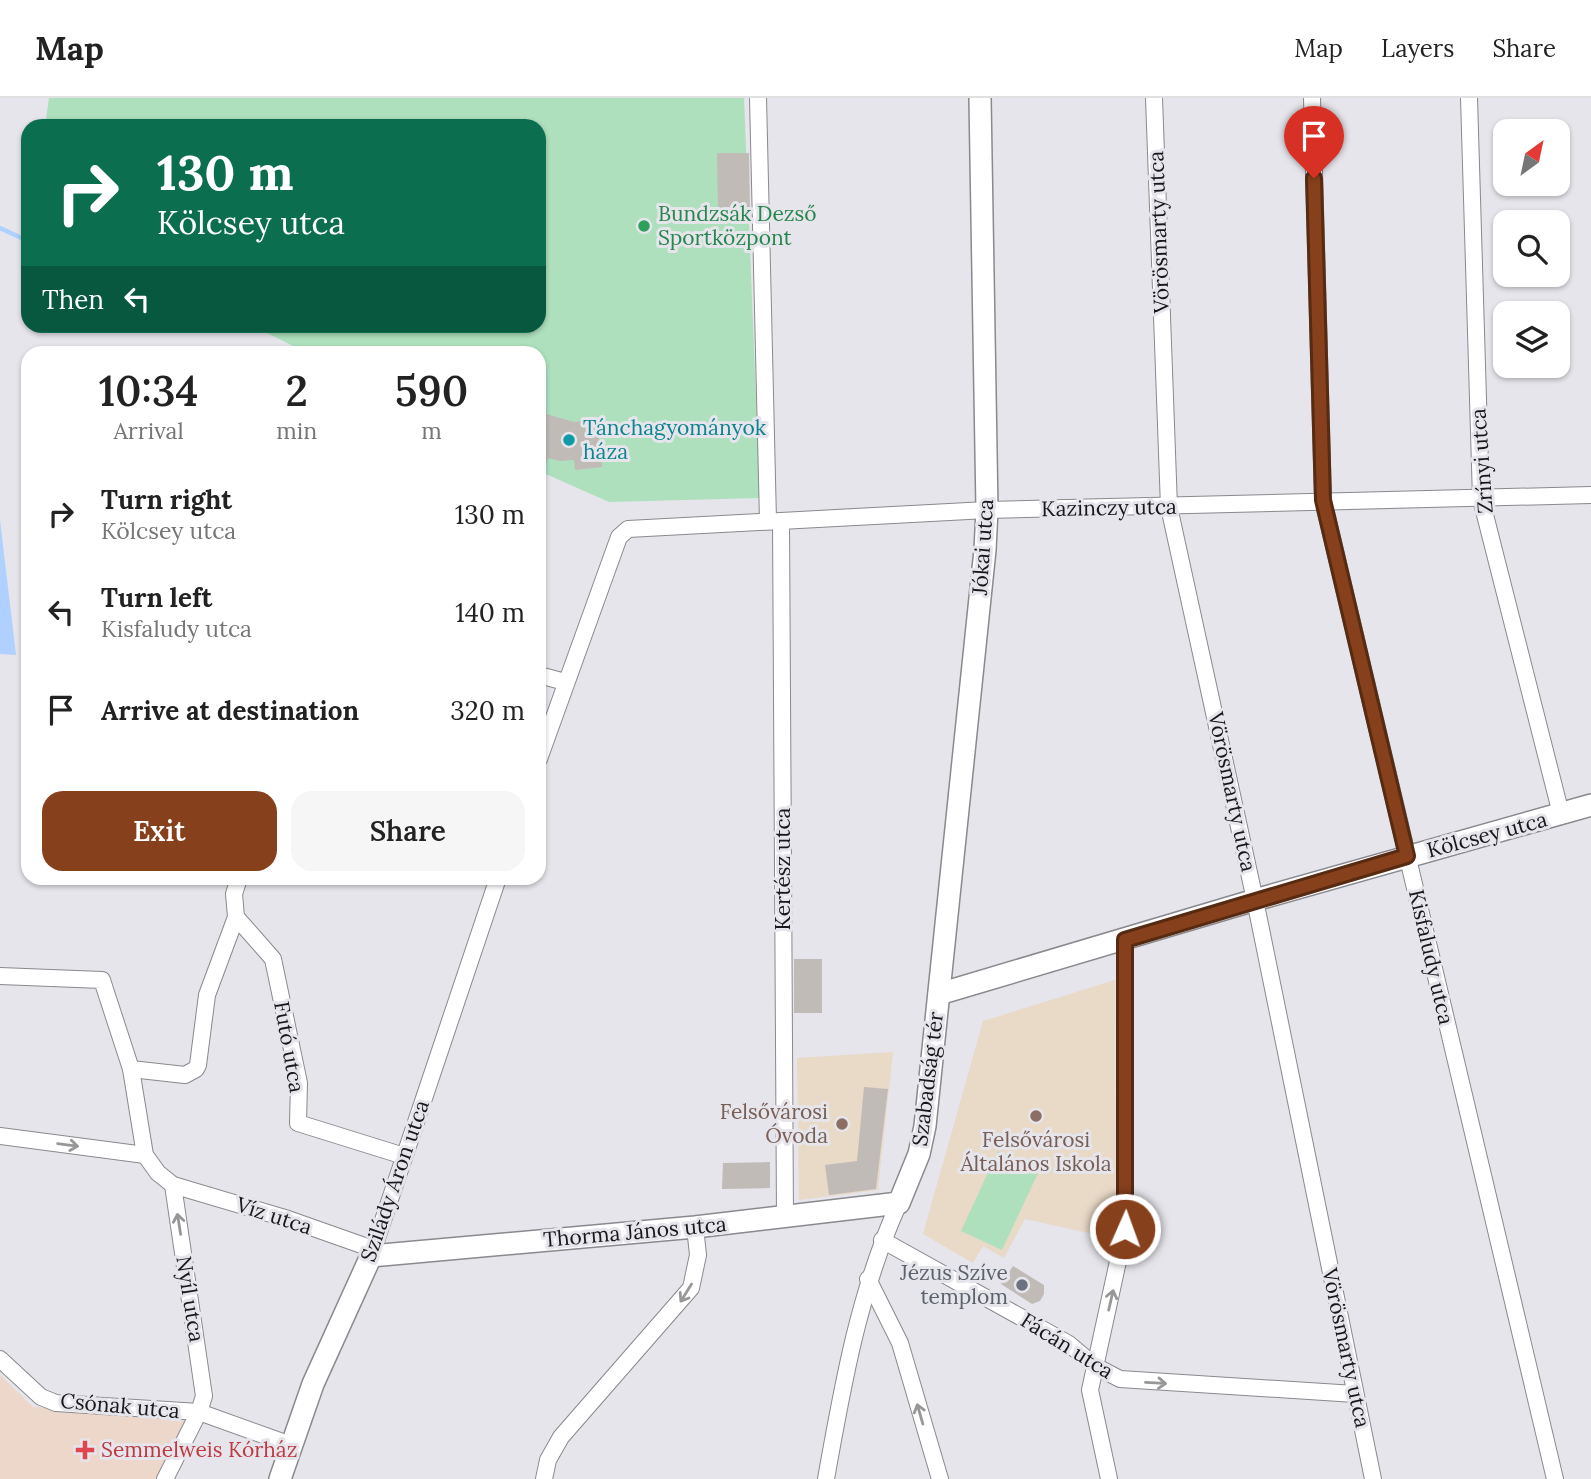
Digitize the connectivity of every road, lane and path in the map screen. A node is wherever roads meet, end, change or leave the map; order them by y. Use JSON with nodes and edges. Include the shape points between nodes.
{"nodes":[{"id":1,"x":758,"y":98,"type":"edge"},
{"id":2,"x":980,"y":98,"type":"edge"},
{"id":3,"x":1154,"y":98,"type":"edge"},
{"id":4,"x":1312,"y":98,"type":"edge"},
{"id":5,"x":1469,"y":98,"type":"edge"},
{"id":6,"x":1591,"y":495,"type":"edge"},
{"id":7,"x":1481,"y":499,"type":"junction"},
{"id":8,"x":1323,"y":500,"type":"junction"},
{"id":9,"x":1169,"y":507,"type":"junction"},
{"id":10,"x":987,"y":510,"type":"junction"},
{"id":11,"x":775,"y":521,"type":"junction"},
{"id":12,"x":546,"y":678,"type":"edge"},
{"id":13,"x":565,"y":682,"type":"junction"},
{"id":14,"x":546,"y":738,"type":"edge"},
{"id":15,"x":1591,"y":805,"type":"edge"},
{"id":16,"x":1561,"y":814,"type":"junction"},
{"id":17,"x":1407,"y":856,"type":"junction"},
{"id":18,"x":237,"y":885,"type":"edge"},
{"id":19,"x":496,"y":885,"type":"edge"},
{"id":20,"x":1255,"y":900,"type":"junction"},
{"id":21,"x":236,"y":918,"type":"junction"},
{"id":22,"x":1125,"y":940,"type":"junction"},
{"id":23,"x":0,"y":976,"type":"edge"},
{"id":24,"x":939,"y":994,"type":"junction"},
{"id":25,"x":131,"y":1069,"type":"junction"},
{"id":26,"x":0,"y":1136,"type":"edge"},
{"id":27,"x":145,"y":1155,"type":"junction"},
{"id":28,"x":404,"y":1156,"type":"junction"},
{"id":29,"x":173,"y":1185,"type":"junction"},
{"id":30,"x":899,"y":1203,"type":"junction"},
{"id":31,"x":785,"y":1217,"type":"junction"},
{"id":32,"x":695,"y":1227,"type":"junction"},
{"id":33,"x":882,"y":1240,"type":"junction"},
{"id":34,"x":372,"y":1253,"type":"junction"},
{"id":35,"x":868,"y":1279,"type":"junction"},
{"id":36,"x":0,"y":1359,"type":"edge"},
{"id":37,"x":1096,"y":1366,"type":"junction"},
{"id":38,"x":1355,"y":1394,"type":"junction"},
{"id":39,"x":200,"y":1412,"type":"junction"},
{"id":40,"x":291,"y":1445,"type":"junction"},
{"id":41,"x":165,"y":1479,"type":"edge"},
{"id":42,"x":280,"y":1479,"type":"edge"},
{"id":43,"x":544,"y":1479,"type":"edge"},
{"id":44,"x":826,"y":1479,"type":"edge"},
{"id":45,"x":940,"y":1479,"type":"edge"},
{"id":46,"x":1109,"y":1479,"type":"edge"},
{"id":47,"x":1373,"y":1479,"type":"edge"},
{"id":48,"x":1555,"y":1479,"type":"edge"}],
"edges":[{"from":1,"to":11,"type":"street","name":"Kertész utca"},
{"from":2,"to":10,"type":"street","name":"Jókai utca"},
{"from":3,"to":9,"type":"street","name":"Vörösmarty utca"},
{"from":4,"to":8,"type":"street","name":"Kisfaludy utca"},
{"from":5,"to":7,"type":"street","name":"Zrínyi utca"},
{"from":6,"to":7,"type":"street","name":"Kazinczy utca"},
{"from":7,"to":8,"type":"street","name":"Kazinczy utca"},
{"from":7,"to":16,"type":"street","name":"Zrínyi utca"},
{"from":8,"to":9,"type":"street","name":"Kazinczy utca"},
{"from":8,"to":17,"type":"street","name":"Kisfaludy utca"},
{"from":9,"to":10,"type":"street","name":"Kazinczy utca"},
{"from":9,"to":20,"type":"street","name":"Vörösmarty utca"},
{"from":10,"to":11,"type":"street","name":"Kazinczy utca"},
{"from":10,"to":24,"type":"street","name":"Jókai utca"},
{"from":11,"to":13,"type":"street","name":"Kazinczy utca","via":[[628,529],[619,537]]},
{"from":11,"to":31,"type":"street","name":"Kertész utca"},
{"from":12,"to":13,"type":"street"},
{"from":13,"to":14,"type":"street"},
{"from":15,"to":16,"type":"street","name":"Kölcsey utca"},
{"from":16,"to":17,"type":"street","name":"Kölcsey utca"},
{"from":17,"to":20,"type":"street","name":"Kölcsey utca"},
{"from":17,"to":48,"type":"street","name":"Kisfaludy utca"},
{"from":18,"to":21,"type":"street"},
{"from":19,"to":28,"type":"street","name":"Szilády Áron utca"},
{"from":20,"to":22,"type":"street","name":"Kölcsey utca"},
{"from":20,"to":38,"type":"street","name":"Vörösmarty utca"},
{"from":21,"to":25,"type":"street","via":[[207,995],[196,1069],[185,1074]]},
{"from":21,"to":28,"type":"street","name":"Futó utca","via":[[272,959],[299,1083],[299,1123]]},
{"from":22,"to":24,"type":"street","name":"Kölcsey utca"},
{"from":37,"to":22,"type":"street","one_way":true,"via":[[1125,1229]]},
{"from":23,"to":25,"type":"street","via":[[102,980]]},
{"from":24,"to":30,"type":"street","name":"Szabadság tér","via":[[923,1139]]},
{"from":25,"to":27,"type":"street"},
{"from":26,"to":27,"type":"street","one_way":true},
{"from":27,"to":29,"type":"street"},
{"from":28,"to":34,"type":"street","name":"Szilády Áron utca"},
{"from":29,"to":34,"type":"street","name":"Víz utca","via":[[298,1222]]},
{"from":39,"to":29,"type":"street","name":"Nyíl utca","one_way":true,"via":[[204,1388]]},
{"from":30,"to":31,"type":"street","name":"Thorma János utca"},
{"from":30,"to":33,"type":"street"},
{"from":31,"to":32,"type":"street","name":"Thorma János utca"},
{"from":32,"to":34,"type":"street","name":"Thorma János utca"},
{"from":32,"to":43,"type":"street","one_way":true,"via":[[698,1255],[691,1288],[561,1437]]},
{"from":33,"to":35,"type":"street"},
{"from":33,"to":37,"type":"street","name":"Fácán utca","via":[[1069,1344]]},
{"from":34,"to":40,"type":"street","name":"Szilády Áron utca"},
{"from":35,"to":44,"type":"street","via":[[846,1362]]},
{"from":45,"to":35,"type":"street","one_way":true,"via":[[900,1343]]},
{"from":36,"to":39,"type":"street","name":"Csónak utca","via":[[41,1397],[56,1403]]},
{"from":37,"to":38,"type":"street","name":"Fácán utca","one_way":true,"via":[[1110,1376],[1135,1382]]},
{"from":37,"to":46,"type":"street","via":[[1090,1390]]},
{"from":38,"to":47,"type":"street","name":"Vörösmarty utca"},
{"from":39,"to":40,"type":"street","name":"Csónak utca"},
{"from":39,"to":41,"type":"street"},
{"from":40,"to":42,"type":"street","name":"Szilády Áron utca"}]}
